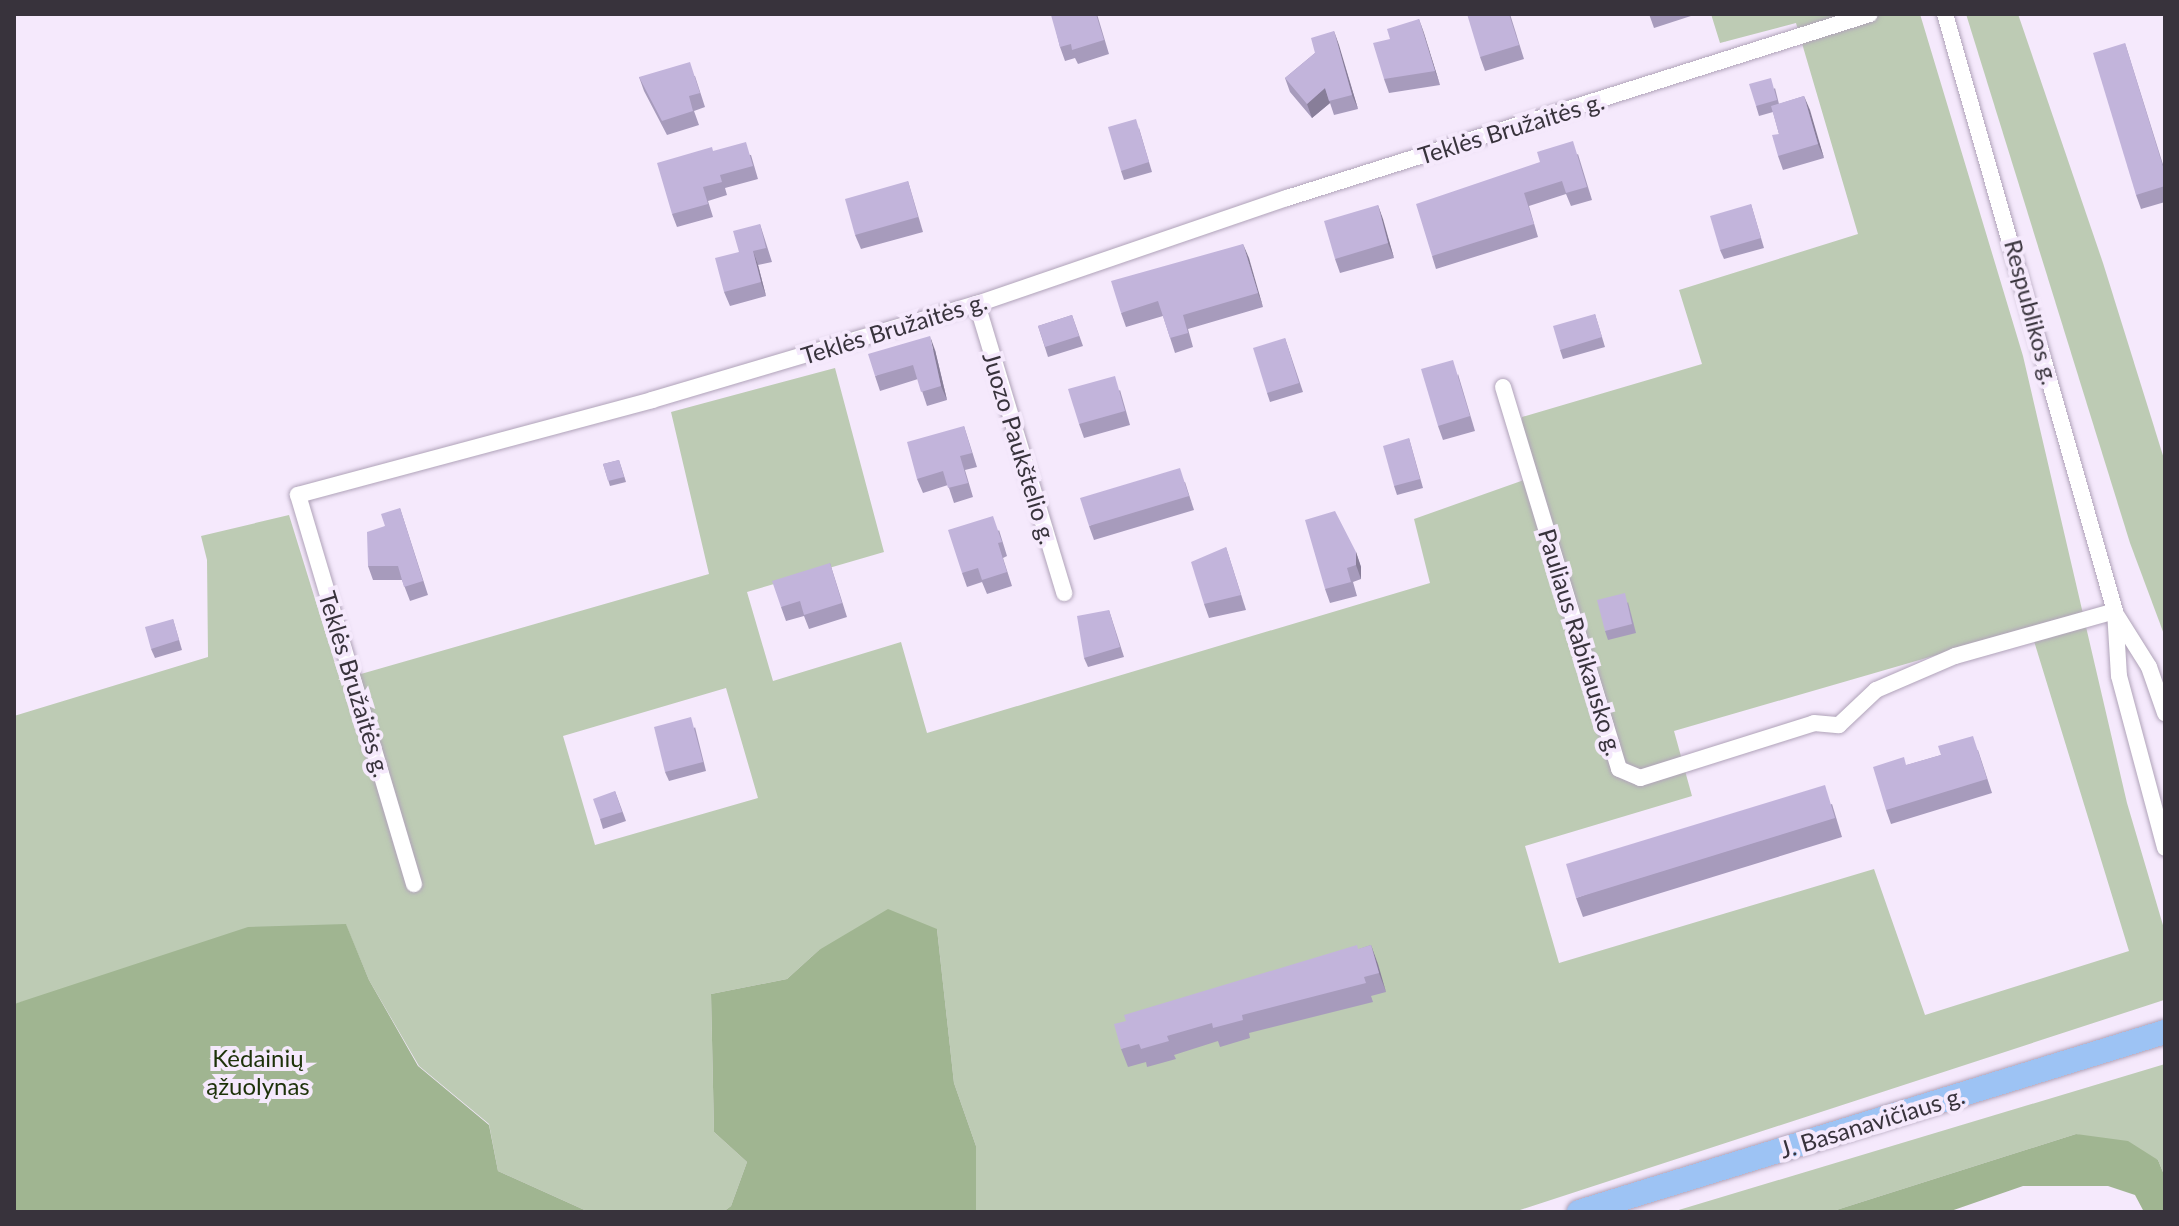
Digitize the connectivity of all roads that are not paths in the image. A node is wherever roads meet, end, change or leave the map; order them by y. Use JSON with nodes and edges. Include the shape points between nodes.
{"nodes":[{"id":1,"x":1870,"y":14,"type":"edge"},
{"id":2,"x":1945,"y":14,"type":"edge"},
{"id":3,"x":977,"y":304,"type":"junction"},
{"id":4,"x":1503,"y":387,"type":"dead end"},
{"id":5,"x":1064,"y":593,"type":"dead end"},
{"id":6,"x":2115,"y":611,"type":"junction"},
{"id":7,"x":2165,"y":713,"type":"edge"},
{"id":8,"x":2165,"y":848,"type":"edge"},
{"id":9,"x":414,"y":884,"type":"dead end"},
{"id":10,"x":2165,"y":1032,"type":"edge"},
{"id":11,"x":1579,"y":1212,"type":"edge"}],
"edges":[{"from":1,"to":3,"type":"street","name":"Teklės Bružaitės g.","via":[[1287,198]]},
{"from":2,"to":6,"type":"street","name":"Respublikos g."},
{"from":3,"to":5,"type":"street","name":"Juozo Paukštelio g."},
{"from":3,"to":9,"type":"street","name":"Teklės Bružaitės g.","via":[[652,400],[298,495]]},
{"from":4,"to":6,"type":"street","name":"Pauliaus Rabikausko g.","via":[[1619,769],[1640,778],[1814,723],[1839,725],[1876,690],[1955,656]]},
{"from":6,"to":7,"type":"street","name":"Respublikos g.","via":[[2149,667]]},
{"from":6,"to":8,"type":"street","name":"Respublikos g.","via":[[2119,676]]},
{"from":10,"to":11,"type":"main road","name":"J. Basanavičiaus g."}]}
